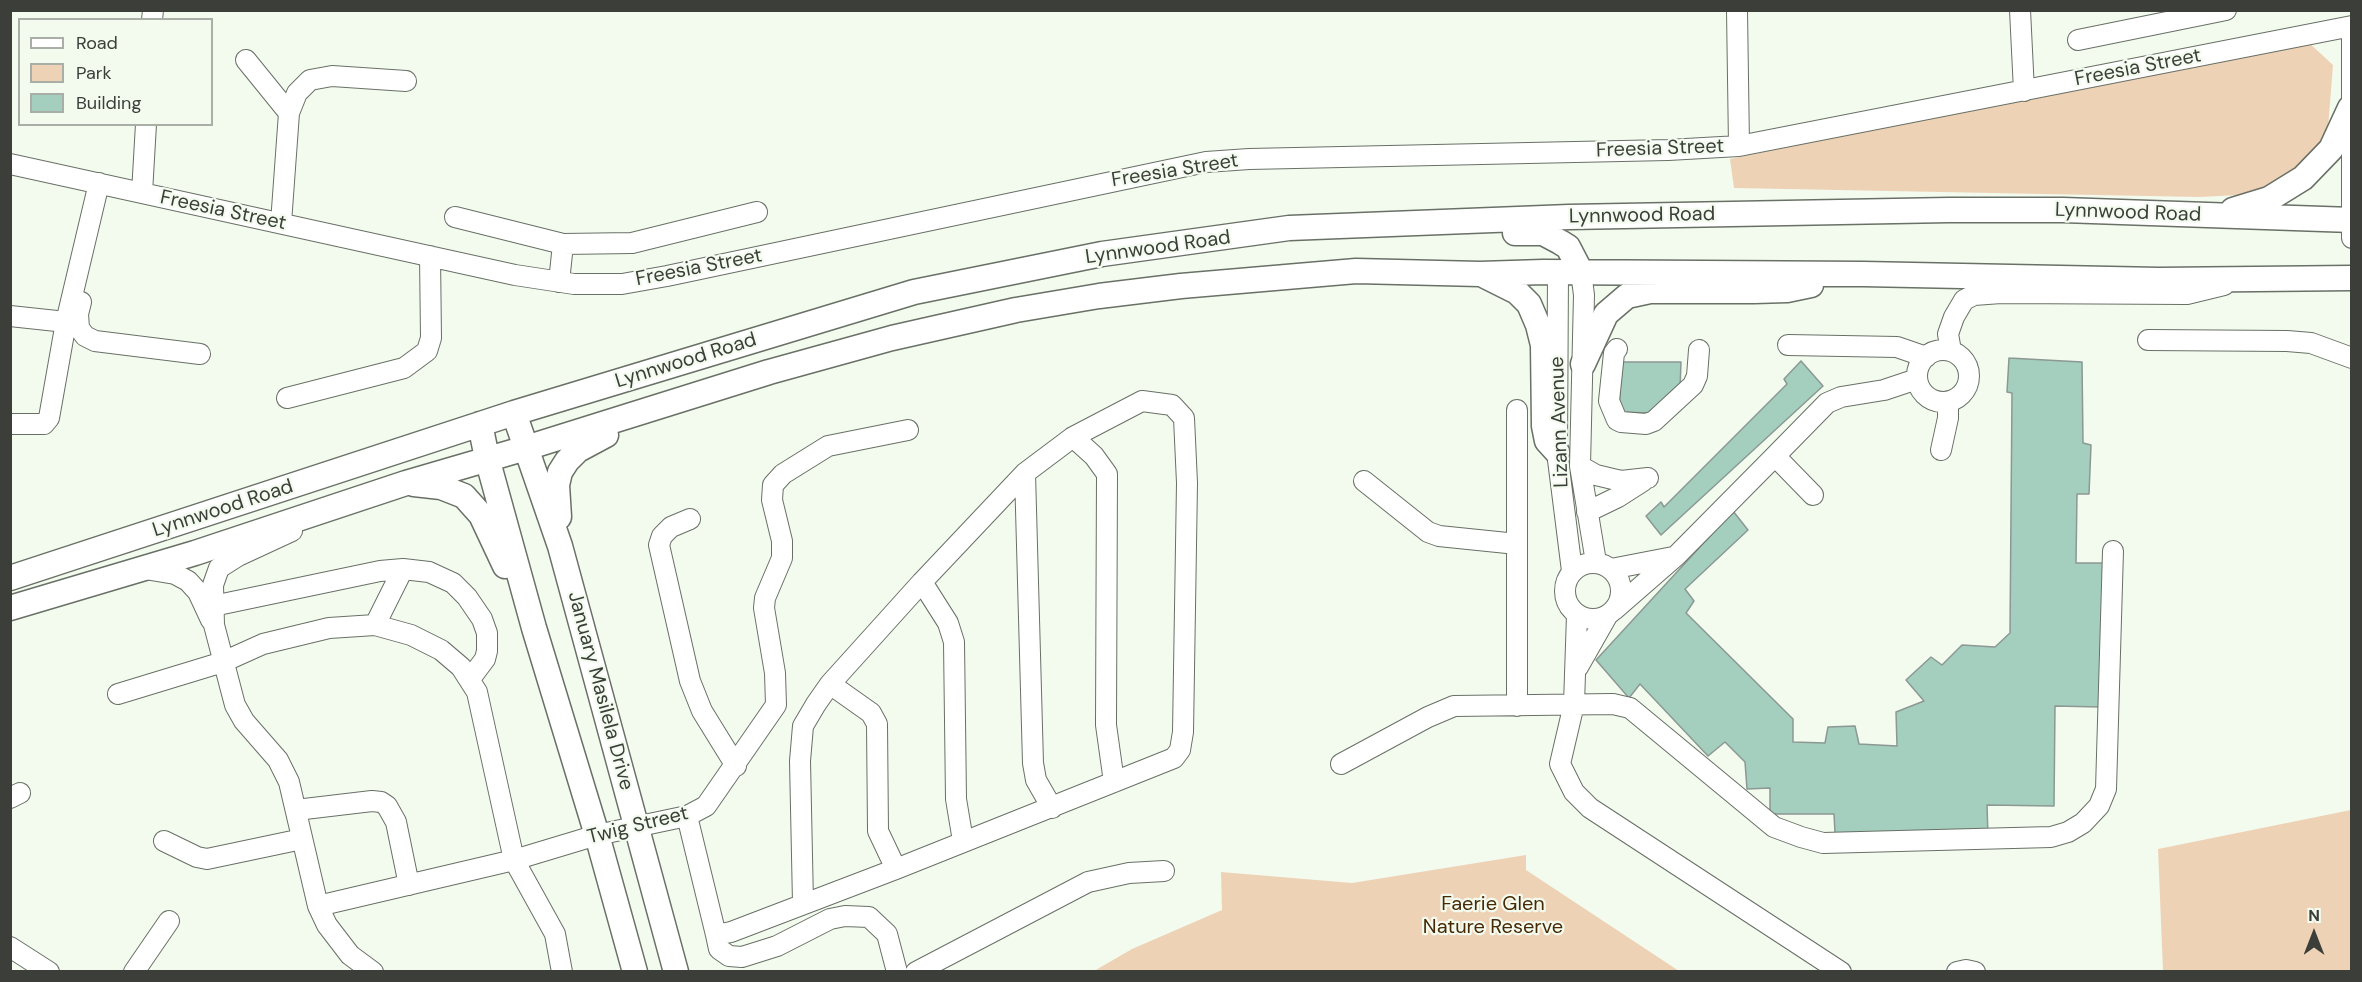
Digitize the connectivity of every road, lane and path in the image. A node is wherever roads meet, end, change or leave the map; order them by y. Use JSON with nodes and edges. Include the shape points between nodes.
{"nodes":[{"id":1,"x":1737,"y":10,"type":"edge"},
{"id":2,"x":2020,"y":10,"type":"edge"},
{"id":3,"x":2226,"y":10,"type":"edge"},
{"id":4,"x":2351,"y":10,"type":"edge"},
{"id":5,"x":2352,"y":26,"type":"edge"},
{"id":6,"x":2078,"y":40,"type":"dead end"},
{"id":7,"x":246,"y":60,"type":"dead end"},
{"id":8,"x":406,"y":81,"type":"dead end"},
{"id":9,"x":2024,"y":91,"type":"junction"},
{"id":10,"x":2350,"y":108,"type":"edge"},
{"id":11,"x":289,"y":113,"type":"junction"},
{"id":12,"x":146,"y":126,"type":"edge"},
{"id":13,"x":1739,"y":146,"type":"junction"},
{"id":14,"x":10,"y":164,"type":"edge"},
{"id":15,"x":104,"y":184,"type":"junction"},
{"id":16,"x":142,"y":193,"type":"junction"},
{"id":17,"x":757,"y":212,"type":"dead end"},
{"id":18,"x":2213,"y":216,"type":"junction"},
{"id":19,"x":1626,"y":217,"type":"junction"},
{"id":20,"x":455,"y":218,"type":"dead end"},
{"id":21,"x":281,"y":224,"type":"junction"},
{"id":22,"x":2351,"y":226,"type":"edge"},
{"id":23,"x":1560,"y":242,"type":"junction"},
{"id":24,"x":563,"y":244,"type":"junction"},
{"id":25,"x":1171,"y":246,"type":"junction"},
{"id":26,"x":430,"y":256,"type":"junction"},
{"id":27,"x":1569,"y":272,"type":"junction"},
{"id":28,"x":1480,"y":274,"type":"junction"},
{"id":29,"x":1863,"y":274,"type":"junction"},
{"id":30,"x":2250,"y":278,"type":"junction"},
{"id":31,"x":2352,"y":278,"type":"edge"},
{"id":32,"x":559,"y":282,"type":"junction"},
{"id":33,"x":10,"y":316,"type":"edge"},
{"id":34,"x":66,"y":322,"type":"junction"},
{"id":35,"x":2148,"y":340,"type":"dead end"},
{"id":36,"x":1788,"y":345,"type":"dead end"},
{"id":37,"x":1617,"y":349,"type":"dead end"},
{"id":38,"x":1699,"y":350,"type":"dead end"},
{"id":39,"x":1951,"y":351,"type":"junction"},
{"id":40,"x":201,"y":354,"type":"dead end"},
{"id":41,"x":1926,"y":357,"type":"junction"},
{"id":42,"x":2352,"y":358,"type":"edge"},
{"id":43,"x":1583,"y":364,"type":"junction"},
{"id":44,"x":1917,"y":379,"type":"junction"},
{"id":45,"x":286,"y":398,"type":"dead end"},
{"id":46,"x":684,"y":399,"type":"junction"},
{"id":47,"x":1948,"y":402,"type":"junction"},
{"id":48,"x":1517,"y":410,"type":"dead end"},
{"id":49,"x":514,"y":412,"type":"junction"},
{"id":50,"x":10,"y":424,"type":"edge"},
{"id":51,"x":480,"y":424,"type":"junction"},
{"id":52,"x":908,"y":430,"type":"dead end"},
{"id":53,"x":1073,"y":437,"type":"junction"},
{"id":54,"x":526,"y":448,"type":"junction"},
{"id":55,"x":1941,"y":450,"type":"dead end"},
{"id":56,"x":1557,"y":452,"type":"junction"},
{"id":57,"x":1775,"y":456,"type":"junction"},
{"id":58,"x":487,"y":458,"type":"junction"},
{"id":59,"x":1580,"y":466,"type":"junction"},
{"id":60,"x":1025,"y":473,"type":"junction"},
{"id":61,"x":1364,"y":481,"type":"dead end"},
{"id":62,"x":406,"y":483,"type":"junction"},
{"id":63,"x":376,"y":493,"type":"junction"},
{"id":64,"x":1813,"y":495,"type":"dead end"},
{"id":65,"x":1587,"y":512,"type":"junction"},
{"id":66,"x":690,"y":519,"type":"dead end"},
{"id":67,"x":1517,"y":544,"type":"junction"},
{"id":68,"x":560,"y":546,"type":"junction"},
{"id":69,"x":2113,"y":551,"type":"dead end"},
{"id":70,"x":1676,"y":556,"type":"junction"},
{"id":71,"x":1604,"y":566,"type":"junction"},
{"id":72,"x":141,"y":568,"type":"junction"},
{"id":73,"x":403,"y":569,"type":"junction"},
{"id":74,"x":1572,"y":571,"type":"junction"},
{"id":75,"x":10,"y":578,"type":"edge"},
{"id":76,"x":922,"y":582,"type":"junction"},
{"id":77,"x":10,"y":608,"type":"edge"},
{"id":78,"x":1610,"y":613,"type":"junction"},
{"id":79,"x":214,"y":615,"type":"junction"},
{"id":80,"x":1577,"y":615,"type":"junction"},
{"id":81,"x":375,"y":625,"type":"junction"},
{"id":82,"x":534,"y":628,"type":"junction"},
{"id":83,"x":223,"y":662,"type":"junction"},
{"id":84,"x":1577,"y":669,"type":"junction"},
{"id":85,"x":470,"y":679,"type":"junction"},
{"id":86,"x":830,"y":684,"type":"junction"},
{"id":87,"x":118,"y":694,"type":"dead end"},
{"id":88,"x":1574,"y":704,"type":"junction"},
{"id":89,"x":1517,"y":706,"type":"junction"},
{"id":90,"x":1341,"y":764,"type":"dead end"},
{"id":91,"x":736,"y":765,"type":"junction"},
{"id":92,"x":1114,"y":782,"type":"junction"},
{"id":93,"x":1052,"y":808,"type":"junction"},
{"id":94,"x":296,"y":810,"type":"junction"},
{"id":95,"x":687,"y":816,"type":"junction"},
{"id":96,"x":636,"y":825,"type":"junction"},
{"id":97,"x":597,"y":835,"type":"junction"},
{"id":98,"x":303,"y":839,"type":"junction"},
{"id":99,"x":164,"y":841,"type":"dead end"},
{"id":100,"x":963,"y":841,"type":"junction"},
{"id":101,"x":514,"y":860,"type":"junction"},
{"id":102,"x":896,"y":869,"type":"junction"},
{"id":103,"x":1164,"y":871,"type":"dead end"},
{"id":104,"x":409,"y":885,"type":"junction"},
{"id":105,"x":803,"y":903,"type":"junction"},
{"id":106,"x":318,"y":906,"type":"junction"},
{"id":107,"x":169,"y":921,"type":"dead end"},
{"id":108,"x":716,"y":935,"type":"junction"},
{"id":109,"x":10,"y":947,"type":"edge"},
{"id":110,"x":49,"y":972,"type":"edge"},
{"id":111,"x":134,"y":972,"type":"edge"},
{"id":112,"x":373,"y":972,"type":"edge"},
{"id":113,"x":562,"y":972,"type":"edge"},
{"id":114,"x":635,"y":972,"type":"edge"},
{"id":115,"x":676,"y":972,"type":"edge"},
{"id":116,"x":897,"y":972,"type":"edge"},
{"id":117,"x":916,"y":972,"type":"edge"},
{"id":118,"x":1842,"y":972,"type":"edge"},
{"id":119,"x":1957,"y":972,"type":"edge"},
{"id":120,"x":1974,"y":972,"type":"edge"}],
"edges":[{"from":1,"to":13,"type":"street"},
{"from":2,"to":9,"type":"street"},
{"from":3,"to":6,"type":"street"},
{"from":4,"to":5,"type":"street"},
{"from":5,"to":9,"type":"street","name":"Freesia Street"},
{"from":5,"to":10,"type":"street"},
{"from":7,"to":11,"type":"street"},
{"from":8,"to":11,"type":"street","via":[[332,76],[310,80],[297,93]]},
{"from":9,"to":13,"type":"street","name":"Freesia Street"},
{"from":10,"to":18,"type":"main road","via":[[2331,149],[2303,178],[2269,199]]},
{"from":10,"to":22,"type":"street"},
{"from":11,"to":21,"type":"street"},
{"from":12,"to":16,"type":"street"},
{"from":13,"to":32,"type":"street","name":"Freesia Street","via":[[1206,162],[667,276],[622,284]]},
{"from":14,"to":15,"type":"street","name":"Freesia Street"},
{"from":15,"to":16,"type":"street","name":"Freesia Street"},
{"from":15,"to":34,"type":"street"},
{"from":15,"to":40,"type":"street","via":[[78,314],[79,328],[95,341]]},
{"from":16,"to":21,"type":"street","name":"Freesia Street"},
{"from":17,"to":24,"type":"street","via":[[632,243]]},
{"from":18,"to":19,"type":"main road","name":"Lynnwood Road","via":[[1949,210]]},
{"from":18,"to":22,"type":"main road","name":"Lynnwood Road"},
{"from":19,"to":23,"type":"main road","via":[[1578,221]]},
{"from":19,"to":25,"type":"main road","name":"Lynnwood Road","via":[[1289,228]]},
{"from":20,"to":24,"type":"street"},
{"from":21,"to":26,"type":"street","name":"Freesia Street"},
{"from":23,"to":25,"type":"main road","via":[[1543,233],[1508,232]]},
{"from":23,"to":27,"type":"main road"},
{"from":24,"to":32,"type":"street"},
{"from":25,"to":49,"type":"main road","name":"Lynnwood Road","via":[[1102,254],[914,292]]},
{"from":26,"to":32,"type":"street","name":"Freesia Street"},
{"from":26,"to":45,"type":"street","via":[[431,338],[427,351],[404,368]]},
{"from":27,"to":28,"type":"main road","name":"Lynnwood Road"},
{"from":27,"to":29,"type":"main road","name":"Lynnwood Road"},
{"from":27,"to":43,"type":"street","name":"Lizann Avenue","via":[[1584,295]]},
{"from":27,"to":56,"type":"street","name":"Lizann Avenue"},
{"from":28,"to":46,"type":"main road","name":"Lynnwood Road","via":[[1356,271],[1099,296],[892,338]]},
{"from":28,"to":56,"type":"main road","via":[[1517,292],[1538,325],[1544,426],[1547,441]]},
{"from":29,"to":30,"type":"main road","name":"Lynnwood Road"},
{"from":29,"to":43,"type":"main road","via":[[1787,290],[1650,291],[1627,296],[1606,314]]},
{"from":30,"to":31,"type":"main road","name":"Lynnwood Road"},
{"from":30,"to":39,"type":"street","via":[[2187,294],[1974,295],[1964,300],[1954,317],[1948,334]]},
{"from":33,"to":34,"type":"street"},
{"from":34,"to":50,"type":"street","via":[[47,421]]},
{"from":35,"to":42,"type":"street","via":[[2311,343]]},
{"from":36,"to":41,"type":"street","via":[[1898,347]]},
{"from":37,"to":38,"type":"street","via":[[1609,401],[1617,420],[1646,424],[1693,385]]},
{"from":39,"to":41,"type":"street","via":[[1935,351]]},
{"from":39,"to":47,"type":"street","via":[[1963,359],[1969,380],[1966,390]]},
{"from":41,"to":44,"type":"street","via":[[1917,371]]},
{"from":43,"to":59,"type":"street","name":"Lizann Avenue"},
{"from":44,"to":47,"type":"street","via":[[1929,398]]},
{"from":44,"to":57,"type":"street","via":[[1827,403]]},
{"from":46,"to":54,"type":"main road","name":"Lynnwood Road"},
{"from":46,"to":68,"type":"main road","via":[[604,435],[567,461],[557,485]]},
{"from":47,"to":55,"type":"street"},
{"from":48,"to":67,"type":"street"},
{"from":49,"to":51,"type":"main road","name":"Lynnwood Road"},
{"from":49,"to":54,"type":"main road","name":"January Masilela Drive"},
{"from":51,"to":58,"type":"main road","name":"January Masilela Drive"},
{"from":51,"to":75,"type":"main road","name":"Lynnwood Road"},
{"from":52,"to":91,"type":"street","name":"Twig Street","via":[[828,446],[783,474],[773,485],[782,558],[764,608],[777,698],[774,711]]},
{"from":53,"to":60,"type":"street"},
{"from":53,"to":92,"type":"street","via":[[1107,474],[1106,725]]},
{"from":53,"to":92,"type":"street","via":[[1142,401],[1172,405],[1184,418],[1187,483],[1180,750],[1174,758]]},
{"from":54,"to":58,"type":"main road","name":"Lynnwood Road"},
{"from":54,"to":68,"type":"main road","name":"January Masilela Drive"},
{"from":56,"to":74,"type":"street","name":"Lizann Avenue"},
{"from":57,"to":64,"type":"street"},
{"from":57,"to":70,"type":"street"},
{"from":58,"to":62,"type":"main road","name":"Lynnwood Road"},
{"from":58,"to":82,"type":"main road","name":"January Masilela Drive"},
{"from":59,"to":65,"type":"street","name":"Lizann Avenue"},
{"from":59,"to":65,"type":"street","via":[[1604,478],[1648,478]]},
{"from":60,"to":76,"type":"street"},
{"from":60,"to":93,"type":"street","via":[[1033,763],[1036,780]]},
{"from":61,"to":67,"type":"street","via":[[1428,532]]},
{"from":62,"to":63,"type":"main road","name":"Lynnwood Road"},
{"from":62,"to":82,"type":"main road","via":[[441,487],[464,496],[481,515]]},
{"from":63,"to":72,"type":"main road","name":"Lynnwood Road"},
{"from":63,"to":79,"type":"street","via":[[339,515],[283,535],[222,564],[213,585]]},
{"from":65,"to":71,"type":"street","name":"Lizann Avenue"},
{"from":66,"to":91,"type":"street","via":[[671,527],[659,545],[690,681],[702,711]]},
{"from":67,"to":89,"type":"street"},
{"from":68,"to":96,"type":"main road","name":"January Masilela Drive"},
{"from":69,"to":88,"type":"street","via":[[2106,789],[2099,806],[2083,823],[2051,837],[1823,843],[1774,827],[1630,708]]},
{"from":70,"to":71,"type":"street"},
{"from":70,"to":78,"type":"street"},
{"from":71,"to":74,"type":"street","via":[[1587,563]]},
{"from":71,"to":78,"type":"street","via":[[1617,574],[1622,589],[1618,604]]},
{"from":72,"to":77,"type":"main road","name":"Lynnwood Road"},
{"from":72,"to":79,"type":"street","via":[[175,574],[188,581]]},
{"from":73,"to":79,"type":"street","via":[[380,571]]},
{"from":73,"to":81,"type":"street"},
{"from":73,"to":85,"type":"street","via":[[429,572],[453,583],[482,619],[487,651]]},
{"from":74,"to":80,"type":"street","via":[[1566,579],[1565,599]]},
{"from":76,"to":86,"type":"street"},
{"from":76,"to":100,"type":"street","via":[[948,623],[954,642],[956,799]]},
{"from":78,"to":80,"type":"street","via":[[1597,619]]},
{"from":78,"to":84,"type":"street"},
{"from":79,"to":83,"type":"street"},
{"from":80,"to":84,"type":"street"},
{"from":81,"to":83,"type":"street","via":[[329,628],[282,638]]},
{"from":81,"to":85,"type":"street","via":[[411,635],[441,650]]},
{"from":82,"to":97,"type":"main road","name":"January Masilela Drive"},
{"from":83,"to":87,"type":"street"},
{"from":83,"to":94,"type":"street","via":[[240,716],[278,760]]},
{"from":84,"to":88,"type":"street"},
{"from":85,"to":101,"type":"street","via":[[481,704]]},
{"from":86,"to":102,"type":"street","via":[[871,713],[877,724],[878,831]]},
{"from":86,"to":105,"type":"street","via":[[803,726]]},
{"from":88,"to":89,"type":"street"},
{"from":88,"to":118,"type":"street","via":[[1560,764],[1574,792],[1584,802]]},
{"from":89,"to":90,"type":"street","via":[[1444,709]]},
{"from":91,"to":95,"type":"street","name":"Twig Street","via":[[706,806]]},
{"from":92,"to":93,"type":"street"},
{"from":93,"to":100,"type":"street"},
{"from":94,"to":98,"type":"street"},
{"from":94,"to":104,"type":"street","via":[[372,801],[387,806],[396,822]]},
{"from":95,"to":96,"type":"street","name":"Twig Street"},
{"from":95,"to":108,"type":"street"},
{"from":96,"to":97,"type":"street","name":"Twig Street"},
{"from":96,"to":115,"type":"main road","name":"January Masilela Drive"},
{"from":97,"to":101,"type":"street","name":"Twig Street"},
{"from":97,"to":114,"type":"main road","name":"January Masilela Drive"},
{"from":98,"to":99,"type":"street","via":[[207,859]]},
{"from":98,"to":106,"type":"street"},
{"from":100,"to":102,"type":"street"},
{"from":101,"to":104,"type":"street","name":"Twig Street"},
{"from":101,"to":113,"type":"street","via":[[555,934]]},
{"from":102,"to":105,"type":"street"},
{"from":103,"to":117,"type":"street","via":[[1129,873],[1088,882]]},
{"from":104,"to":106,"type":"street","name":"Twig Street"},
{"from":105,"to":108,"type":"street"},
{"from":106,"to":112,"type":"street","via":[[350,955]]},
{"from":107,"to":111,"type":"street"},
{"from":108,"to":116,"type":"street","via":[[719,949],[729,956],[742,957],[777,946],[830,919],[869,917],[887,934]]},
{"from":109,"to":110,"type":"street"},
{"from":119,"to":120,"type":"street"}]}
